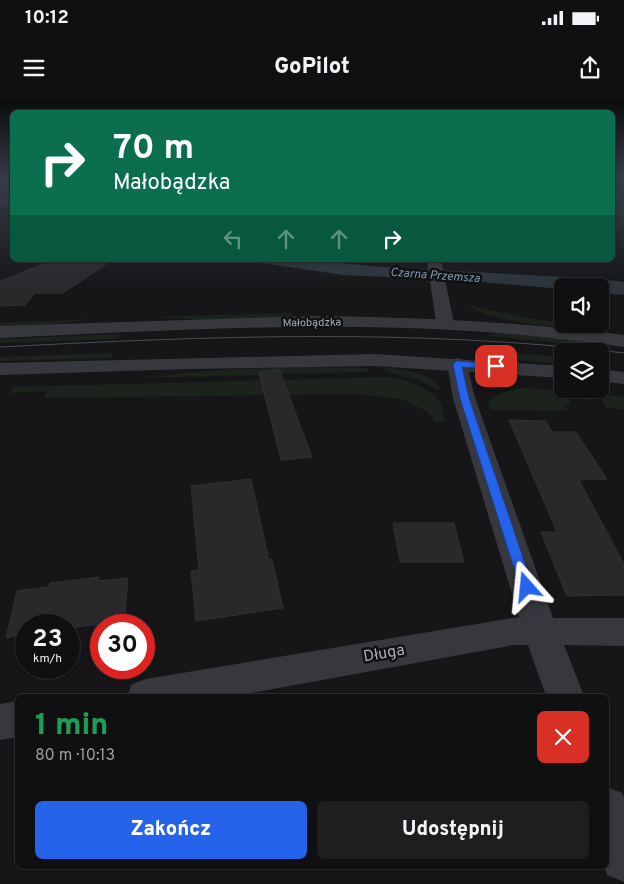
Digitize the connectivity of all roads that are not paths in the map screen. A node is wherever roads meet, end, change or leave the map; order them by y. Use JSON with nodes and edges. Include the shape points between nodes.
{"nodes":[{"id":1,"x":434,"y":262,"type":"edge"},
{"id":2,"x":393,"y":322,"type":"junction"},
{"id":3,"x":446,"y":323,"type":"junction"},
{"id":4,"x":498,"y":326,"type":"junction"},
{"id":5,"x":0,"y":332,"type":"edge"},
{"id":6,"x":624,"y":341,"type":"edge"},
{"id":7,"x":472,"y":352,"type":"junction"},
{"id":8,"x":400,"y":361,"type":"junction"},
{"id":9,"x":516,"y":368,"type":"junction"},
{"id":10,"x":0,"y":369,"type":"edge"},
{"id":11,"x":554,"y":371,"type":"edge"},
{"id":12,"x":609,"y":376,"type":"edge"},
{"id":13,"x":624,"y":378,"type":"edge"},
{"id":14,"x":540,"y":630,"type":"junction"},
{"id":15,"x":624,"y":632,"type":"edge"},
{"id":16,"x":157,"y":694,"type":"edge"},
{"id":17,"x":564,"y":694,"type":"edge"},
{"id":18,"x":15,"y":720,"type":"edge"},
{"id":19,"x":0,"y":722,"type":"edge"},
{"id":20,"x":609,"y":817,"type":"edge"},
{"id":21,"x":624,"y":858,"type":"edge"}],
"edges":[{"from":1,"to":3,"type":"street"},
{"from":2,"to":3,"type":"street","name":"Małobądzka"},
{"from":2,"to":5,"type":"street","name":"Małobądzka"},
{"from":2,"to":8,"type":"street","via":[[420,332],[425,342],[417,354]]},
{"from":3,"to":4,"type":"street","name":"Małobądzka"},
{"from":3,"to":7,"type":"street"},
{"from":4,"to":6,"type":"street","name":"Małobądzka"},
{"from":4,"to":7,"type":"street","via":[[482,331]]},
{"from":7,"to":8,"type":"street"},
{"from":7,"to":9,"type":"street"},
{"from":7,"to":9,"type":"street"},
{"from":7,"to":14,"type":"street","via":[[464,398]]},
{"from":8,"to":10,"type":"street"},
{"from":9,"to":11,"type":"street"},
{"from":12,"to":13,"type":"street"},
{"from":14,"to":15,"type":"street","name":"Długa"},
{"from":14,"to":16,"type":"street","name":"Długa","via":[[514,631]]},
{"from":14,"to":17,"type":"street"},
{"from":18,"to":19,"type":"street"},
{"from":20,"to":21,"type":"street"}]}
